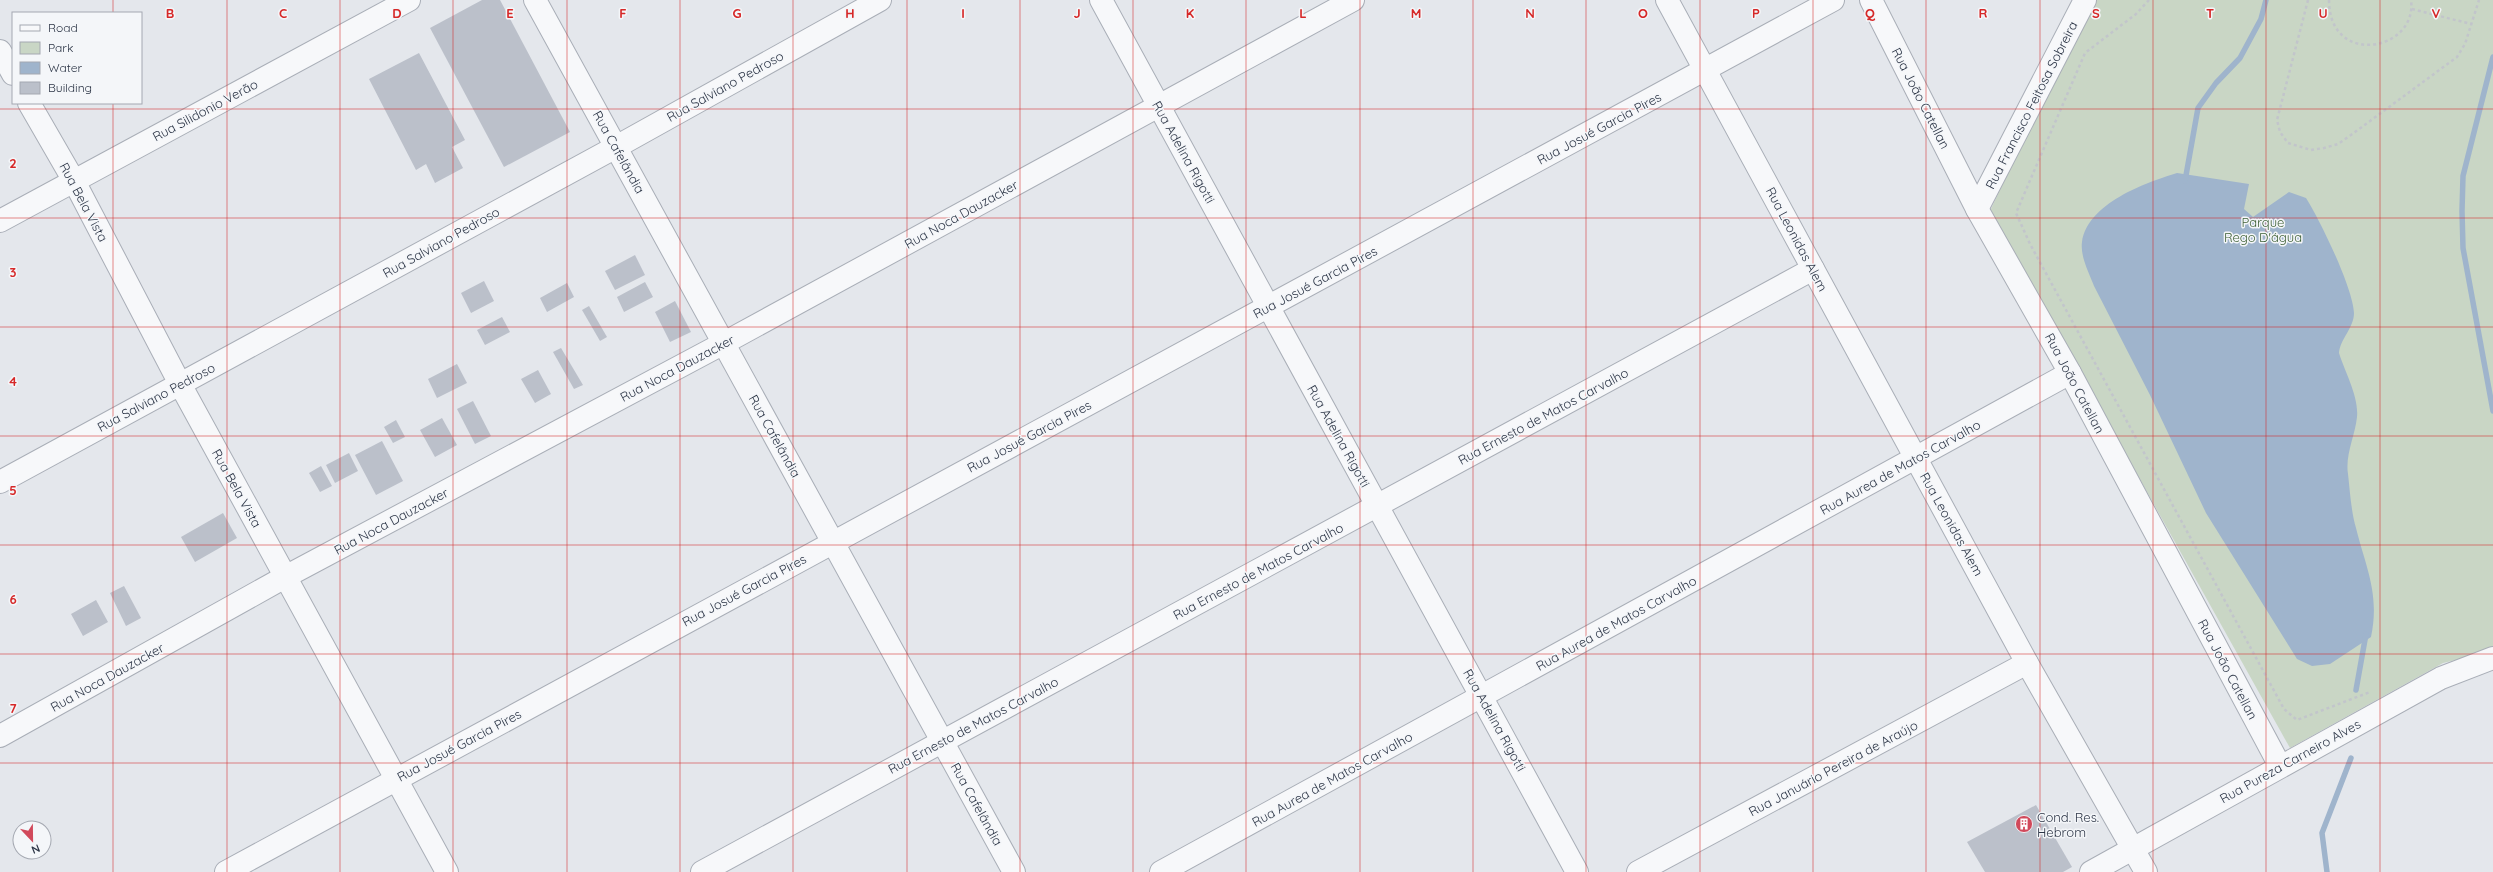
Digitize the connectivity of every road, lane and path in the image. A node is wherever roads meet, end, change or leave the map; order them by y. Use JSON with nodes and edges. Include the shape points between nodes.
{"nodes":[{"id":1,"x":409,"y":0,"type":"edge"},
{"id":2,"x":536,"y":0,"type":"edge"},
{"id":3,"x":880,"y":0,"type":"edge"},
{"id":4,"x":1101,"y":0,"type":"edge"},
{"id":5,"x":1353,"y":0,"type":"edge"},
{"id":6,"x":1668,"y":0,"type":"edge"},
{"id":7,"x":1833,"y":0,"type":"edge"},
{"id":8,"x":1870,"y":0,"type":"edge"},
{"id":9,"x":2085,"y":0,"type":"edge"},
{"id":10,"x":2149,"y":0,"type":"edge"},
{"id":11,"x":2308,"y":0,"type":"edge"},
{"id":12,"x":2329,"y":0,"type":"edge"},
{"id":13,"x":2411,"y":0,"type":"edge"},
{"id":14,"x":2479,"y":0,"type":"edge"},
{"id":15,"x":2412,"y":9,"type":"junction"},
{"id":16,"x":2471,"y":24,"type":"junction"},
{"id":17,"x":0,"y":51,"type":"edge"},
{"id":18,"x":1706,"y":70,"type":"junction"},
{"id":19,"x":12,"y":72,"type":"edge"},
{"id":20,"x":30,"y":104,"type":"edge"},
{"id":21,"x":1159,"y":106,"type":"junction"},
{"id":22,"x":616,"y":147,"type":"junction"},
{"id":23,"x":74,"y":181,"type":"junction"},
{"id":24,"x":1977,"y":209,"type":"junction"},
{"id":25,"x":0,"y":221,"type":"edge"},
{"id":26,"x":1814,"y":269,"type":"junction"},
{"id":27,"x":1269,"y":307,"type":"junction"},
{"id":28,"x":724,"y":343,"type":"junction"},
{"id":29,"x":2070,"y":373,"type":"junction"},
{"id":30,"x":180,"y":384,"type":"junction"},
{"id":31,"x":1916,"y":458,"type":"junction"},
{"id":32,"x":0,"y":482,"type":"edge"},
{"id":33,"x":1378,"y":506,"type":"junction"},
{"id":34,"x":833,"y":542,"type":"junction"},
{"id":35,"x":285,"y":577,"type":"junction"},
{"id":36,"x":2493,"y":658,"type":"edge"},
{"id":37,"x":2028,"y":663,"type":"junction"},
{"id":38,"x":2374,"y":691,"type":"dead end"},
{"id":39,"x":1482,"y":696,"type":"junction"},
{"id":40,"x":0,"y":736,"type":"edge"},
{"id":41,"x":943,"y":742,"type":"junction"},
{"id":42,"x":2280,"y":766,"type":"junction"},
{"id":43,"x":397,"y":779,"type":"junction"},
{"id":44,"x":2133,"y":848,"type":"junction"},
{"id":45,"x":226,"y":872,"type":"edge"},
{"id":46,"x":447,"y":872,"type":"edge"},
{"id":47,"x":702,"y":872,"type":"edge"},
{"id":48,"x":1014,"y":872,"type":"edge"},
{"id":49,"x":1162,"y":872,"type":"edge"},
{"id":50,"x":1577,"y":872,"type":"edge"},
{"id":51,"x":1638,"y":872,"type":"edge"},
{"id":52,"x":2091,"y":872,"type":"edge"},
{"id":53,"x":2146,"y":872,"type":"edge"}],
"edges":[{"from":1,"to":23,"type":"street","name":"Rua Silidonio Verão"},
{"from":2,"to":22,"type":"street","name":"Rua Cafelândia"},
{"from":3,"to":22,"type":"street","name":"Rua Salviano Pedroso"},
{"from":4,"to":21,"type":"street","name":"Rua Adelina Rigotti"},
{"from":5,"to":21,"type":"street","name":"Rua Noca Dauzacker"},
{"from":6,"to":18,"type":"street","name":"Rua Leonidas Alem"},
{"from":7,"to":18,"type":"street","name":"Rua Josué Garcia Pires"},
{"from":8,"to":24,"type":"street","name":"Rua João Catellan"},
{"from":9,"to":24,"type":"street","name":"Rua Francisco Feitosa Sobreira"},
{"from":10,"to":38,"type":"path","via":[[2136,14],[2085,53],[2016,214],[2284,709],[2297,720]]},
{"from":11,"to":16,"type":"path","via":[[2277,120],[2280,132],[2288,144],[2311,150],[2338,144],[2448,65],[2461,51]]},
{"from":12,"to":15,"type":"path","via":[[2332,18],[2340,32],[2355,42],[2372,46],[2394,37]]},
{"from":13,"to":15,"type":"path"},
{"from":14,"to":16,"type":"path"},
{"from":15,"to":16,"type":"path"},
{"from":17,"to":19,"type":"street"},
{"from":18,"to":26,"type":"street","name":"Rua Leonidas Alem"},
{"from":18,"to":27,"type":"street","name":"Rua Josué Garcia Pires"},
{"from":20,"to":23,"type":"street","name":"Rua Bela Vista"},
{"from":21,"to":27,"type":"street","name":"Rua Adelina Rigotti"},
{"from":21,"to":28,"type":"street","name":"Rua Noca Dauzacker"},
{"from":22,"to":28,"type":"street","name":"Rua Cafelândia"},
{"from":22,"to":30,"type":"street","name":"Rua Salviano Pedroso"},
{"from":23,"to":25,"type":"street","name":"Rua Silidonio Verão"},
{"from":23,"to":30,"type":"street","name":"Rua Bela Vista"},
{"from":24,"to":29,"type":"street","name":"Rua João Catellan"},
{"from":26,"to":31,"type":"street","name":"Rua Leonidas Alem"},
{"from":26,"to":33,"type":"street","name":"Rua Ernesto de Matos Carvalho"},
{"from":27,"to":33,"type":"street","name":"Rua Adelina Rigotti"},
{"from":27,"to":34,"type":"street","name":"Rua Josué Garcia Pires"},
{"from":28,"to":34,"type":"street","name":"Rua Cafelândia"},
{"from":28,"to":35,"type":"street","name":"Rua Noca Dauzacker"},
{"from":29,"to":31,"type":"street","name":"Rua Aurea de Matos Carvalho"},
{"from":29,"to":42,"type":"street","name":"Rua João Catellan"},
{"from":30,"to":32,"type":"street","name":"Rua Salviano Pedroso"},
{"from":30,"to":35,"type":"street","name":"Rua Bela Vista"},
{"from":31,"to":37,"type":"street","name":"Rua Leonidas Alem"},
{"from":31,"to":39,"type":"street","name":"Rua Aurea de Matos Carvalho"},
{"from":33,"to":39,"type":"street","name":"Rua Adelina Rigotti"},
{"from":33,"to":41,"type":"street","name":"Rua Ernesto de Matos Carvalho"},
{"from":34,"to":41,"type":"street","name":"Rua Cafelândia"},
{"from":34,"to":43,"type":"street","name":"Rua Josué Garcia Pires"},
{"from":35,"to":40,"type":"street","name":"Rua Noca Dauzacker"},
{"from":35,"to":43,"type":"street","name":"Rua Bela Vista"},
{"from":36,"to":42,"type":"street","name":"Rua Pureza Carneiro Alves","via":[[2441,678]]},
{"from":37,"to":44,"type":"street","name":"Rua Leonidas Alem"},
{"from":37,"to":51,"type":"street","name":"Rua Januário Pereira de Araújo"},
{"from":39,"to":49,"type":"street","name":"Rua Aurea de Matos Carvalho"},
{"from":39,"to":50,"type":"street","name":"Rua Adelina Rigotti"},
{"from":41,"to":47,"type":"street","name":"Rua Ernesto de Matos Carvalho"},
{"from":41,"to":48,"type":"street","name":"Rua Cafelândia"},
{"from":42,"to":44,"type":"street","name":"Rua Pureza Carneiro Alves"},
{"from":43,"to":45,"type":"street","name":"Rua Josué Garcia Pires"},
{"from":43,"to":46,"type":"street","name":"Rua Bela Vista"},
{"from":44,"to":52,"type":"street","name":"Rua Pureza Carneiro Alves"},
{"from":44,"to":53,"type":"street","name":"Rua Leonidas Alem"}]}
